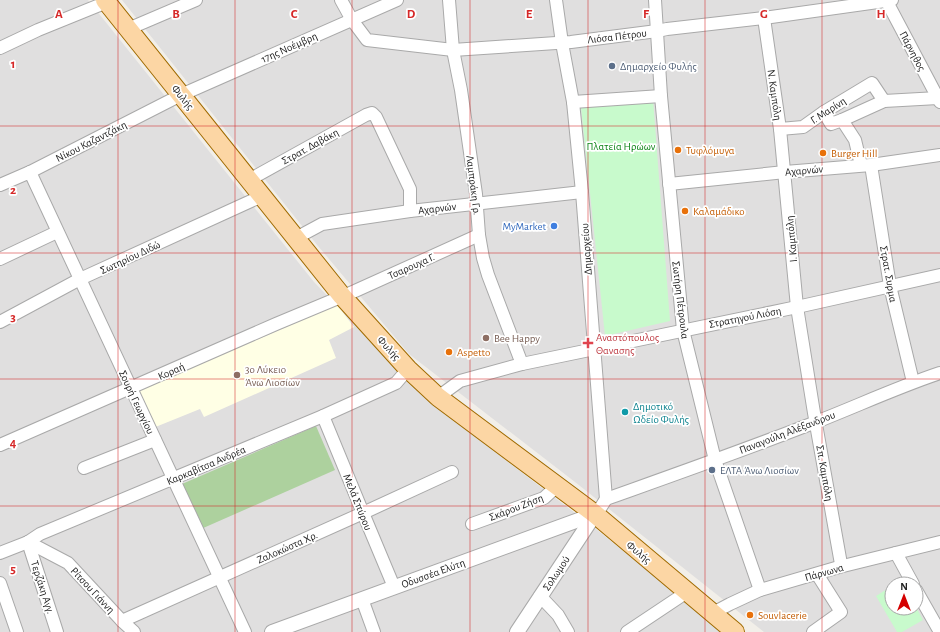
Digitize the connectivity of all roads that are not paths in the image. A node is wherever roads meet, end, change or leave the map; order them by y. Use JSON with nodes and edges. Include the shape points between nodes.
{"nodes":[{"id":1,"x":196,"y":0,"type":"edge"},
{"id":2,"x":341,"y":0,"type":"edge"},
{"id":3,"x":397,"y":0,"type":"edge"},
{"id":4,"x":449,"y":0,"type":"edge"},
{"id":5,"x":556,"y":0,"type":"edge"},
{"id":6,"x":655,"y":0,"type":"edge"},
{"id":7,"x":888,"y":0,"type":"edge"},
{"id":8,"x":106,"y":1,"type":"edge"},
{"id":9,"x":764,"y":18,"type":"junction"},
{"id":10,"x":352,"y":20,"type":"junction"},
{"id":11,"x":128,"y":29,"type":"junction"},
{"id":12,"x":657,"y":31,"type":"junction"},
{"id":13,"x":562,"y":43,"type":"junction"},
{"id":14,"x":0,"y":48,"type":"edge"},
{"id":15,"x":453,"y":50,"type":"junction"},
{"id":16,"x":181,"y":95,"type":"junction"},
{"id":17,"x":661,"y":96,"type":"junction"},
{"id":18,"x":939,"y":100,"type":"edge"},
{"id":19,"x":884,"y":101,"type":"junction"},
{"id":20,"x":572,"y":102,"type":"junction"},
{"id":21,"x":824,"y":112,"type":"junction"},
{"id":22,"x":842,"y":120,"type":"junction"},
{"id":23,"x":780,"y":129,"type":"junction"},
{"id":24,"x":940,"y":155,"type":"edge"},
{"id":25,"x":866,"y":165,"type":"junction"},
{"id":26,"x":30,"y":172,"type":"junction"},
{"id":27,"x":785,"y":172,"type":"junction"},
{"id":28,"x":249,"y":180,"type":"junction"},
{"id":29,"x":669,"y":184,"type":"junction"},
{"id":30,"x":0,"y":185,"type":"edge"},
{"id":31,"x":582,"y":192,"type":"junction"},
{"id":32,"x":262,"y":196,"type":"junction"},
{"id":33,"x":477,"y":204,"type":"junction"},
{"id":34,"x":410,"y":211,"type":"junction"},
{"id":35,"x":57,"y":232,"type":"junction"},
{"id":36,"x":479,"y":235,"type":"junction"},
{"id":37,"x":296,"y":238,"type":"junction"},
{"id":38,"x":0,"y":260,"type":"edge"},
{"id":39,"x":940,"y":275,"type":"edge"},
{"id":40,"x":80,"y":280,"type":"junction"},
{"id":41,"x":890,"y":286,"type":"junction"},
{"id":42,"x":342,"y":296,"type":"junction"},
{"id":43,"x":797,"y":307,"type":"junction"},
{"id":44,"x":0,"y":322,"type":"edge"},
{"id":45,"x":683,"y":330,"type":"junction"},
{"id":46,"x":594,"y":348,"type":"junction"},
{"id":47,"x":522,"y":364,"type":"junction"},
{"id":48,"x":408,"y":369,"type":"junction"},
{"id":49,"x":940,"y":373,"type":"edge"},
{"id":50,"x":913,"y":382,"type":"junction"},
{"id":51,"x":131,"y":388,"type":"junction"},
{"id":52,"x":438,"y":397,"type":"junction"},
{"id":53,"x":323,"y":416,"type":"junction"},
{"id":54,"x":816,"y":422,"type":"junction"},
{"id":55,"x":155,"y":440,"type":"junction"},
{"id":56,"x":0,"y":445,"type":"edge"},
{"id":57,"x":715,"y":460,"type":"junction"},
{"id":58,"x":84,"y":468,"type":"dead end"},
{"id":59,"x":452,"y":472,"type":"dead end"},
{"id":60,"x":173,"y":478,"type":"junction"},
{"id":61,"x":557,"y":486,"type":"junction"},
{"id":62,"x":606,"y":499,"type":"junction"},
{"id":63,"x":363,"y":514,"type":"junction"},
{"id":64,"x":595,"y":514,"type":"junction"},
{"id":65,"x":472,"y":524,"type":"dead end"},
{"id":66,"x":28,"y":542,"type":"junction"},
{"id":67,"x":940,"y":542,"type":"edge"},
{"id":68,"x":0,"y":553,"type":"edge"},
{"id":69,"x":896,"y":553,"type":"junction"},
{"id":70,"x":839,"y":567,"type":"junction"},
{"id":71,"x":817,"y":574,"type":"junction"},
{"id":72,"x":909,"y":576,"type":"edge"},
{"id":73,"x":219,"y":577,"type":"junction"},
{"id":74,"x":0,"y":583,"type":"edge"},
{"id":75,"x":394,"y":587,"type":"junction"},
{"id":76,"x":760,"y":590,"type":"junction"},
{"id":77,"x":687,"y":592,"type":"junction"},
{"id":78,"x":540,"y":596,"type":"junction"},
{"id":79,"x":362,"y":599,"type":"junction"},
{"id":80,"x":924,"y":604,"type":"edge"},
{"id":81,"x":713,"y":613,"type":"junction"},
{"id":82,"x":122,"y":621,"type":"junction"},
{"id":83,"x":17,"y":632,"type":"edge"},
{"id":84,"x":57,"y":632,"type":"edge"},
{"id":85,"x":134,"y":632,"type":"edge"},
{"id":86,"x":245,"y":632,"type":"edge"},
{"id":87,"x":272,"y":632,"type":"edge"},
{"id":88,"x":374,"y":632,"type":"edge"},
{"id":89,"x":517,"y":632,"type":"edge"},
{"id":90,"x":568,"y":632,"type":"edge"},
{"id":91,"x":627,"y":632,"type":"edge"},
{"id":92,"x":735,"y":632,"type":"edge"},
{"id":93,"x":813,"y":632,"type":"edge"},
{"id":94,"x":940,"y":632,"type":"edge"}],
"edges":[{"from":1,"to":11,"type":"street"},
{"from":2,"to":10,"type":"street","name":"Λιόσα Πέτρου"},
{"from":3,"to":10,"type":"street","name":"17ης Νοέμβρη"},
{"from":4,"to":15,"type":"street","name":"Λαμπράκη Γρ."},
{"from":5,"to":13,"type":"street","name":"Δημαρχείου"},
{"from":6,"to":12,"type":"street","name":"Σωτήρη Πέτρουλα"},
{"from":7,"to":9,"type":"street","name":"Λιόσα Πέτρου"},
{"from":7,"to":18,"type":"street","name":"Πάρνηθος"},
{"from":8,"to":11,"type":"main road","name":"Φυλής"},
{"from":8,"to":14,"type":"street"},
{"from":9,"to":12,"type":"street","name":"Λιόσα Πέτρου"},
{"from":9,"to":23,"type":"street","name":"Ν. Καμπόλη"},
{"from":10,"to":15,"type":"street","name":"Λιόσα Πέτρου","via":[[367,40]]},
{"from":10,"to":16,"type":"street","name":"17ης Νοέμβρη"},
{"from":11,"to":16,"type":"main road","name":"Φυλής"},
{"from":12,"to":13,"type":"street","name":"Λιόσα Πέτρου"},
{"from":12,"to":17,"type":"street","name":"Σωτήρη Πέτρουλα"},
{"from":13,"to":15,"type":"street","name":"Λιόσα Πέτρου"},
{"from":13,"to":20,"type":"street","name":"Δημαρχείου"},
{"from":15,"to":33,"type":"street","name":"Λαμπράκη Γρ."},
{"from":16,"to":26,"type":"street","name":"Νίκου Καζαντζάκη"},
{"from":16,"to":28,"type":"main road","name":"Φυλής"},
{"from":17,"to":20,"type":"street"},
{"from":17,"to":29,"type":"street","name":"Σωτήρη Πέτρουλα"},
{"from":18,"to":19,"type":"street"},
{"from":19,"to":21,"type":"street","name":"Γ. Μαρίνη","via":[[872,83]]},
{"from":19,"to":22,"type":"street"},
{"from":20,"to":31,"type":"street","name":"Δημαρχείου"},
{"from":21,"to":22,"type":"street","via":[[831,124]]},
{"from":21,"to":23,"type":"street","name":"Γ. Μαρίνη","via":[[803,126]]},
{"from":22,"to":25,"type":"street","name":"Στρατ. Συρμα","via":[[855,140]]},
{"from":23,"to":27,"type":"street","name":"Ν. Καμπόλη"},
{"from":24,"to":25,"type":"street","name":"Αχαρνών"},
{"from":25,"to":27,"type":"street","name":"Αχαρνών"},
{"from":25,"to":41,"type":"street","name":"Στρατ. Συρμα"},
{"from":26,"to":30,"type":"street","name":"Νίκου Καζαντζάκη"},
{"from":26,"to":35,"type":"street","name":"Σουρή Γεωργίου"},
{"from":27,"to":29,"type":"street","name":"Αχαρνών"},
{"from":27,"to":43,"type":"street","name":"Ι. Καμπόλη"},
{"from":28,"to":32,"type":"main road","name":"Φυλής"},
{"from":28,"to":34,"type":"street","name":"Στρατ. Δαβάκη","via":[[372,113],[410,189]]},
{"from":29,"to":45,"type":"street","name":"Σωτήρη Πέτρουλα"},
{"from":31,"to":33,"type":"street","name":"Αχαρνών"},
{"from":31,"to":46,"type":"street","name":"Δημαρχείου"},
{"from":32,"to":37,"type":"main road","name":"Φυλής"},
{"from":32,"to":40,"type":"street","name":"Σωτηρίου Διδώ"},
{"from":33,"to":34,"type":"street","name":"Αχαρνών"},
{"from":33,"to":36,"type":"street","name":"Λαμπράκη Γρ."},
{"from":34,"to":37,"type":"street","name":"Αχαρνών","via":[[322,224]]},
{"from":35,"to":38,"type":"street"},
{"from":35,"to":40,"type":"street","name":"Σουρή Γεωργίου"},
{"from":36,"to":42,"type":"street","name":"Τσαρουχα Γ."},
{"from":36,"to":47,"type":"street","name":"Λαμπράκη Γρ.","via":[[488,275]]},
{"from":37,"to":42,"type":"main road","name":"Φυλής"},
{"from":39,"to":41,"type":"street","name":"Στρατηγού Λιόση"},
{"from":40,"to":44,"type":"street","name":"Σωτηρίου Διδώ"},
{"from":40,"to":51,"type":"street","name":"Σουρή Γεωργίου"},
{"from":41,"to":43,"type":"street","name":"Στρατηγού Λιόση"},
{"from":41,"to":50,"type":"street","name":"Στρατ. Συρμα"},
{"from":42,"to":48,"type":"main road","name":"Φυλής"},
{"from":42,"to":51,"type":"street","name":"Κοραή"},
{"from":43,"to":45,"type":"street","name":"Στρατηγού Λιόση"},
{"from":43,"to":54,"type":"street","name":"Σπ. Καμπόλη"},
{"from":45,"to":46,"type":"street","name":"Στρατηγού Λιόση"},
{"from":45,"to":57,"type":"street","name":"Σωτήρη Πέτρουλα"},
{"from":46,"to":47,"type":"street","name":"Στρατηγού Λιόση"},
{"from":46,"to":62,"type":"street","name":"Δημαρχείου"},
{"from":47,"to":52,"type":"street","name":"Στρατηγού Λιόση","via":[[460,381]]},
{"from":48,"to":52,"type":"main road","name":"Φυλής"},
{"from":48,"to":53,"type":"street","name":"Καρκαβίτσα Ανδρέα","via":[[396,383]]},
{"from":49,"to":50,"type":"street","name":"Παναγούλη Αλέξανδρου"},
{"from":50,"to":54,"type":"street","name":"Παναγούλη Αλέξανδρου"},
{"from":51,"to":55,"type":"street","name":"Σουρή Γεωργίου"},
{"from":51,"to":56,"type":"street","name":"Κοραή"},
{"from":52,"to":61,"type":"main road","name":"Φυλής"},
{"from":53,"to":60,"type":"street","name":"Καρκαβίτσα Ανδρέα"},
{"from":53,"to":63,"type":"street","name":"Μελά Σπύρου"},
{"from":54,"to":57,"type":"street","name":"Παναγούλη Αλέξανδρου"},
{"from":54,"to":70,"type":"street","name":"Σπ. Καμπόλη","via":[[841,564]]},
{"from":55,"to":58,"type":"street"},
{"from":55,"to":60,"type":"street","name":"Σουρή Γεωργίου"},
{"from":57,"to":62,"type":"street","name":"Παναγούλη Αλέξανδρου"},
{"from":57,"to":76,"type":"street","name":"Σωτήρη Πέτρουλα"},
{"from":59,"to":63,"type":"street","name":"Ζαλοκώστα Χρ."},
{"from":60,"to":66,"type":"street","name":"Καρκαβίτσα Ανδρέα","via":[[40,534]]},
{"from":60,"to":73,"type":"street","name":"Σουρή Γεωργίου"},
{"from":61,"to":64,"type":"main road","name":"Φυλής"},
{"from":61,"to":65,"type":"street","name":"Σκάρου Ζήση","via":[[544,498]]},
{"from":62,"to":64,"type":"street"},
{"from":63,"to":73,"type":"street","name":"Ζαλοκώστα Χρ."},
{"from":63,"to":75,"type":"street","name":"Μελά Σπύρου"},
{"from":64,"to":75,"type":"street","name":"Οδυσσέα Ελύτη"},
{"from":64,"to":77,"type":"main road","name":"Φυλής"},
{"from":64,"to":78,"type":"street","name":"Σολωμού"},
{"from":66,"to":68,"type":"street","name":"Καρκαβίτσα Ανδρέα"},
{"from":66,"to":82,"type":"street","name":"Ρίτσου Γιάννη","via":[[68,563]]},
{"from":66,"to":84,"type":"street","name":"Τερζάκη Αγγ."},
{"from":67,"to":69,"type":"street","name":"Πάρνωνα"},
{"from":69,"to":70,"type":"street","name":"Πάρνωνα"},
{"from":69,"to":72,"type":"street"},
{"from":70,"to":71,"type":"street","name":"Πάρνωνα"},
{"from":71,"to":76,"type":"street","name":"Πάρνωνα"},
{"from":71,"to":93,"type":"street","via":[[841,612]]},
{"from":73,"to":82,"type":"street","name":"Ζαλοκώστα Χρ."},
{"from":73,"to":86,"type":"street","name":"Σουρή Γεωργίου"},
{"from":74,"to":83,"type":"street"},
{"from":75,"to":79,"type":"street","name":"Οδυσσέα Ελύτη"},
{"from":76,"to":81,"type":"street","name":"Πάρνωνα"},
{"from":77,"to":81,"type":"main road","name":"Φυλής"},
{"from":77,"to":91,"type":"street"},
{"from":78,"to":89,"type":"street","name":"Σολωμού"},
{"from":78,"to":90,"type":"street","via":[[558,615]]},
{"from":79,"to":87,"type":"street","name":"Οδυσσέα Ελύτη"},
{"from":79,"to":88,"type":"street"},
{"from":80,"to":94,"type":"street"},
{"from":81,"to":92,"type":"main road","name":"Φυλής"},
{"from":82,"to":85,"type":"street","name":"Ρίτσου Γιάννη"}]}
